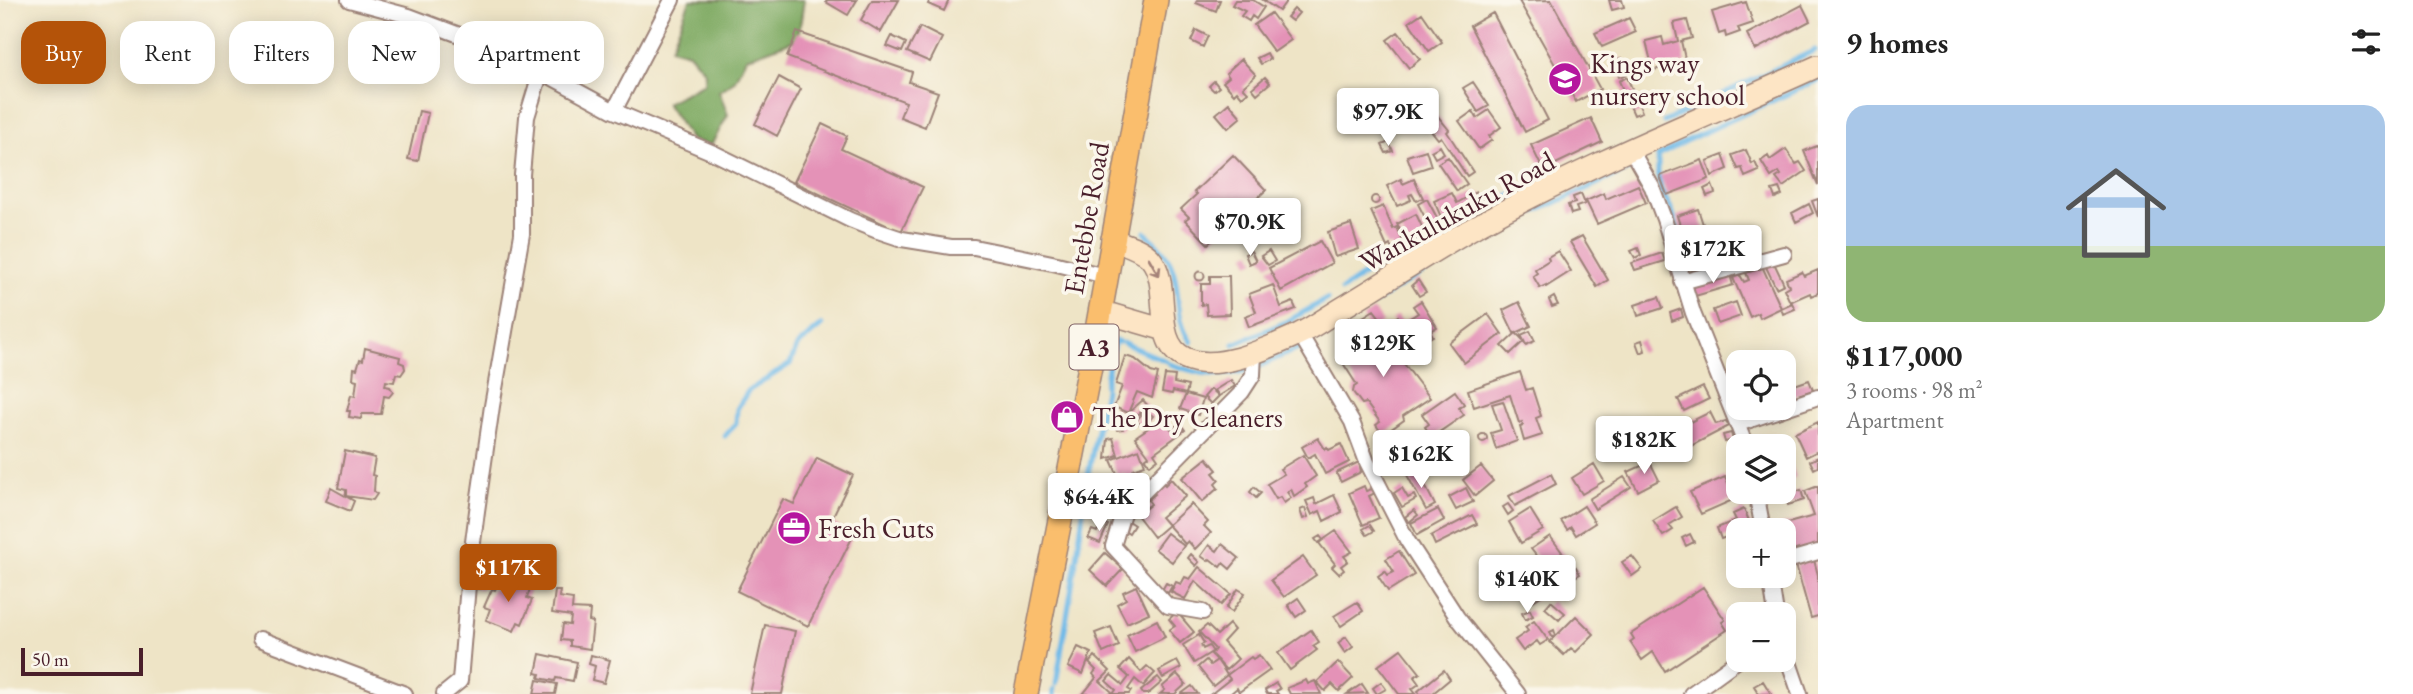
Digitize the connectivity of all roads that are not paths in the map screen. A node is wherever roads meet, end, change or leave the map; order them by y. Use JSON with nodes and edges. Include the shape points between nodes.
{"nodes":[{"id":1,"x":349,"y":0,"type":"edge"},
{"id":2,"x":672,"y":0,"type":"edge"},
{"id":3,"x":1156,"y":0,"type":"edge"},
{"id":4,"x":454,"y":33,"type":"edge"},
{"id":5,"x":1818,"y":66,"type":"edge"},
{"id":6,"x":537,"y":84,"type":"edge"},
{"id":7,"x":563,"y":84,"type":"edge"},
{"id":8,"x":614,"y":111,"type":"junction"},
{"id":9,"x":1631,"y":150,"type":"junction"},
{"id":10,"x":1112,"y":239,"type":"junction"},
{"id":11,"x":1784,"y":254,"type":"dead end"},
{"id":12,"x":1105,"y":276,"type":"junction"},
{"id":13,"x":1682,"y":282,"type":"junction"},
{"id":14,"x":1100,"y":311,"type":"junction"},
{"id":15,"x":1165,"y":323,"type":"junction"},
{"id":16,"x":1300,"y":334,"type":"junction"},
{"id":17,"x":1254,"y":353,"type":"junction"},
{"id":18,"x":1818,"y":397,"type":"edge"},
{"id":19,"x":1738,"y":424,"type":"junction"},
{"id":20,"x":1742,"y":434,"type":"edge"},
{"id":21,"x":1818,"y":552,"type":"edge"},
{"id":22,"x":1796,"y":558,"type":"edge"},
{"id":23,"x":1203,"y":612,"type":"dead end"},
{"id":24,"x":260,"y":639,"type":"dead end"},
{"id":25,"x":1726,"y":669,"type":"edge"},
{"id":26,"x":1792,"y":672,"type":"edge"},
{"id":27,"x":405,"y":694,"type":"edge"},
{"id":28,"x":444,"y":694,"type":"edge"},
{"id":29,"x":1026,"y":694,"type":"edge"},
{"id":30,"x":1518,"y":694,"type":"edge"},
{"id":31,"x":1691,"y":694,"type":"edge"},
{"id":32,"x":1800,"y":694,"type":"edge"}],
"edges":[{"from":1,"to":4,"type":"street"},
{"from":2,"to":8,"type":"street"},
{"from":3,"to":10,"type":"main road","name":"Entebbe Road","number":"A3"},
{"from":5,"to":9,"type":"main road","name":"Wankulukuku Road"},
{"from":6,"to":28,"type":"street","via":[[527,117],[522,234],[478,498],[460,681]]},
{"from":7,"to":8,"type":"street"},
{"from":8,"to":12,"type":"street","via":[[875,230],[902,239],[974,247]]},
{"from":9,"to":13,"type":"street","via":[[1652,187]]},
{"from":9,"to":16,"type":"main road","name":"Wankulukuku Road","via":[[1482,223]]},
{"from":10,"to":12,"type":"main road","name":"Entebbe Road","number":"A3"},
{"from":10,"to":15,"type":"main road","name":"Wankulukuku Road","one_way":true,"via":[[1151,258],[1160,277]]},
{"from":11,"to":13,"type":"street"},
{"from":12,"to":14,"type":"main road","name":"Entebbe Road","number":"A3"},
{"from":13,"to":19,"type":"street"},
{"from":14,"to":15,"type":"main road"},
{"from":14,"to":29,"type":"main road","name":"Entebbe Road","number":"A3"},
{"from":15,"to":17,"type":"main road","name":"Wankulukuku Road","via":[[1171,346],[1184,358],[1218,361]]},
{"from":16,"to":17,"type":"main road","name":"Wankulukuku Road"},
{"from":16,"to":30,"type":"street","via":[[1352,422],[1407,540],[1457,617]]},
{"from":17,"to":23,"type":"street","via":[[1253,375],[1242,391],[1123,513],[1113,546],[1168,606]]},
{"from":18,"to":19,"type":"street"},
{"from":19,"to":20,"type":"street"},
{"from":21,"to":22,"type":"street"},
{"from":24,"to":27,"type":"street"},
{"from":25,"to":31,"type":"street"},
{"from":26,"to":32,"type":"street"}]}
